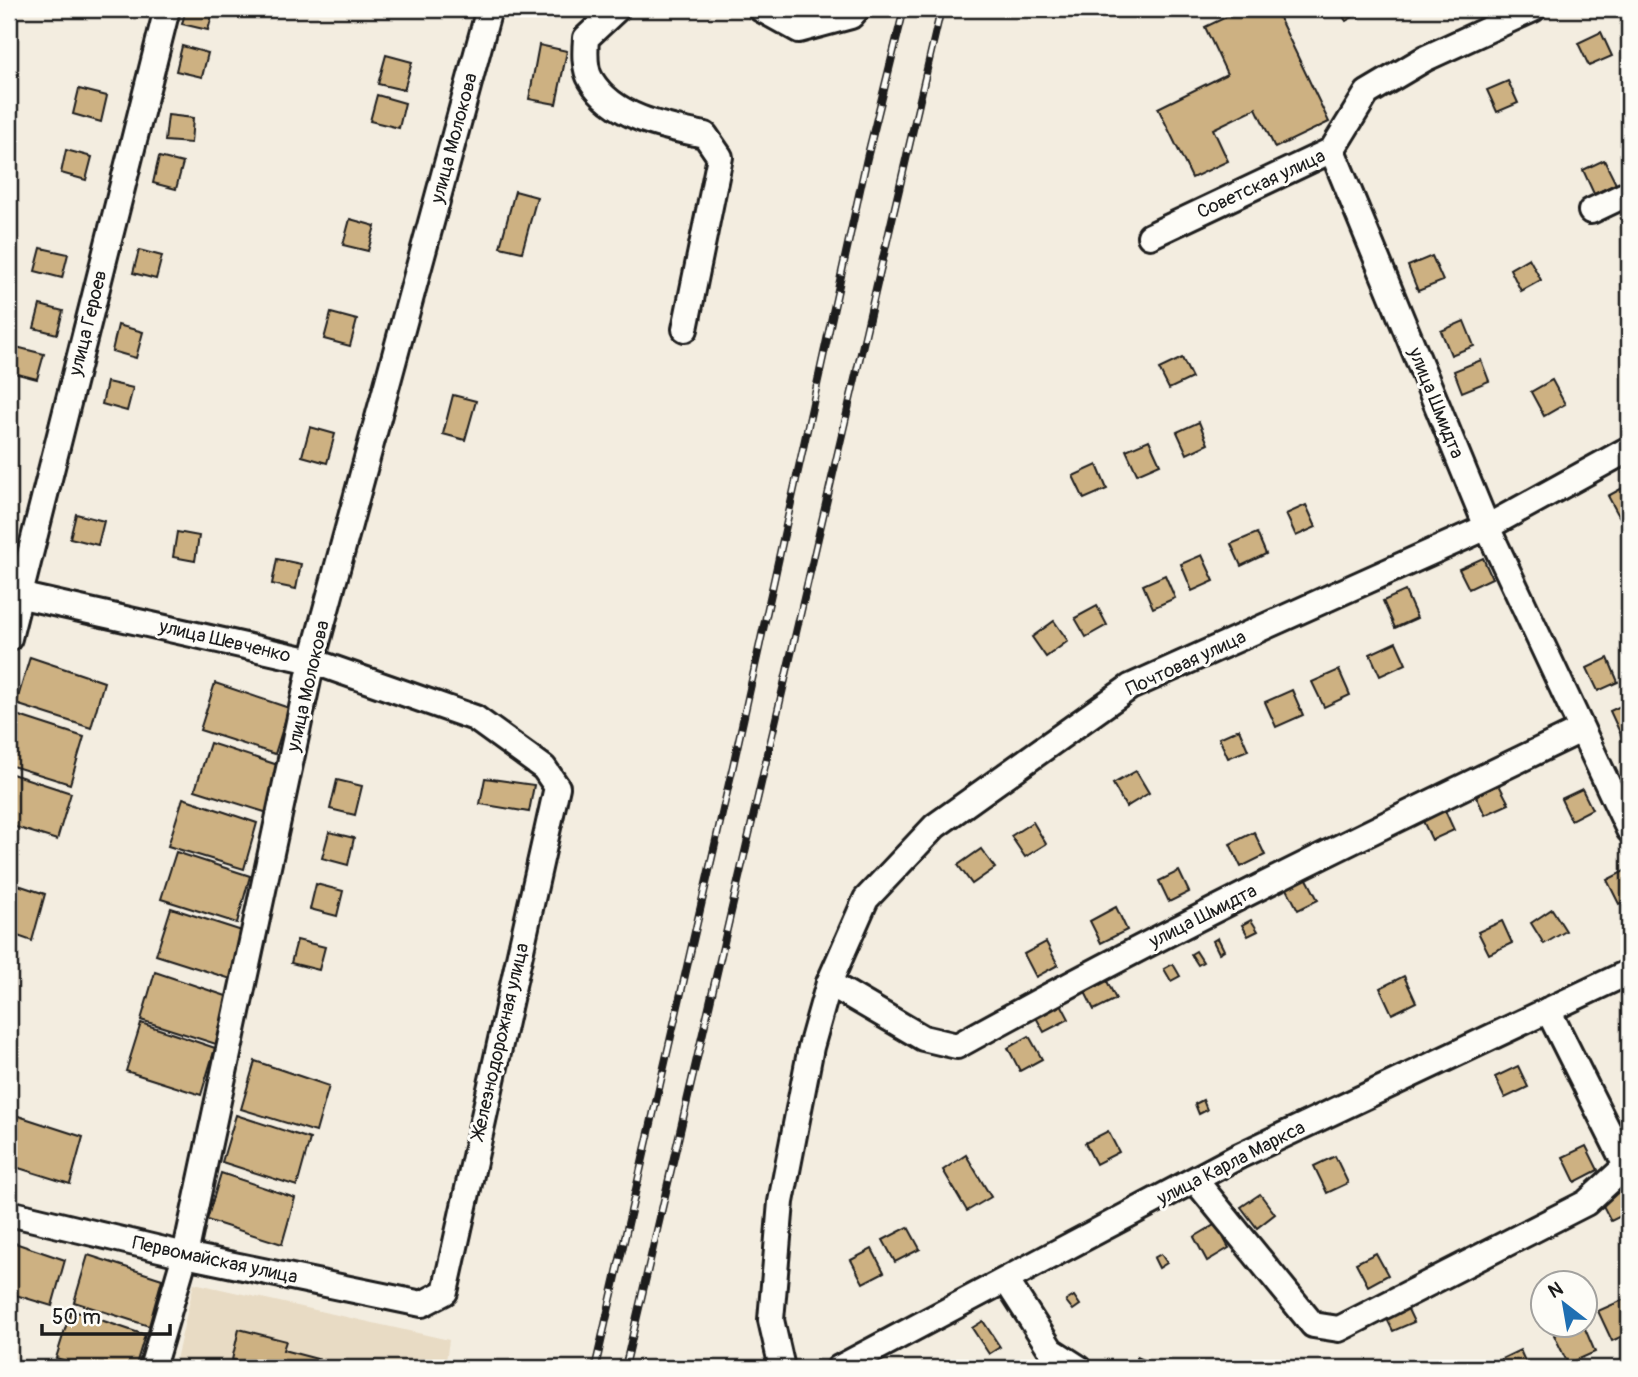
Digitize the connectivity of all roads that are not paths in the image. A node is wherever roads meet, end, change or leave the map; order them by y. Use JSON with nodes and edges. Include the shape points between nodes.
{"nodes":[{"id":1,"x":167,"y":9,"type":"edge"},
{"id":2,"x":489,"y":9,"type":"edge"},
{"id":3,"x":617,"y":9,"type":"edge"},
{"id":4,"x":761,"y":9,"type":"edge"},
{"id":5,"x":857,"y":9,"type":"edge"},
{"id":6,"x":1533,"y":9,"type":"edge"},
{"id":7,"x":1332,"y":150,"type":"junction"},
{"id":8,"x":1629,"y":194,"type":"edge"},
{"id":9,"x":1591,"y":211,"type":"dead end"},
{"id":10,"x":1150,"y":236,"type":"dead end"},
{"id":11,"x":685,"y":329,"type":"dead end"},
{"id":12,"x":1629,"y":449,"type":"edge"},
{"id":13,"x":1488,"y":527,"type":"junction"},
{"id":14,"x":14,"y":594,"type":"edge"},
{"id":15,"x":9,"y":638,"type":"edge"},
{"id":16,"x":312,"y":661,"type":"junction"},
{"id":17,"x":1581,"y":730,"type":"junction"},
{"id":18,"x":544,"y":768,"type":"joint"},
{"id":19,"x":1629,"y":830,"type":"edge"},
{"id":20,"x":1629,"y":972,"type":"edge"},
{"id":21,"x":829,"y":983,"type":"junction"},
{"id":22,"x":1548,"y":1010,"type":"junction"},
{"id":23,"x":1195,"y":1180,"type":"junction"},
{"id":24,"x":9,"y":1213,"type":"edge"},
{"id":25,"x":185,"y":1255,"type":"junction"},
{"id":26,"x":1006,"y":1280,"type":"junction"},
{"id":27,"x":422,"y":1304,"type":"joint"},
{"id":28,"x":152,"y":1368,"type":"edge"},
{"id":29,"x":782,"y":1368,"type":"edge"},
{"id":30,"x":839,"y":1368,"type":"edge"},
{"id":31,"x":1079,"y":1368,"type":"edge"}],
"edges":[{"from":1,"to":14,"type":"street","name":"улица Героев"},
{"from":2,"to":16,"type":"street","name":"улица Молокова"},
{"from":3,"to":11,"type":"street","via":[[586,37],[590,79],[613,106],[668,128],[705,135],[720,157]]},
{"from":4,"to":5,"type":"street","via":[[799,30],[851,16]]},
{"from":6,"to":7,"type":"street","name":"Советская улица","via":[[1426,58],[1367,93]]},
{"from":7,"to":10,"type":"street","name":"Советская улица"},
{"from":7,"to":13,"type":"street","name":"улица Шмидта"},
{"from":8,"to":9,"type":"street"},
{"from":12,"to":13,"type":"street","name":"Почтовая улица"},
{"from":13,"to":17,"type":"street","name":"улица Шмидта"},
{"from":13,"to":21,"type":"street","name":"Почтовая улица","via":[[1130,687],[935,826],[866,899]]},
{"from":14,"to":15,"type":"street","name":"улица Героев"},
{"from":14,"to":16,"type":"street","name":"улица Шевченко"},
{"from":16,"to":18,"type":"street","name":"улица Шевченко","via":[[475,718]]},
{"from":16,"to":25,"type":"street","name":"улица Молокова"},
{"from":17,"to":19,"type":"street","name":"улица Шмидта"},
{"from":17,"to":21,"type":"street","name":"улица Шмидта","via":[[1093,971],[957,1046],[923,1038]]},
{"from":18,"to":27,"type":"street","name":"Железнодорожная улица","via":[[557,787],[444,1292]]},
{"from":20,"to":22,"type":"street","name":"улица Карла Маркса"},
{"from":21,"to":29,"type":"street","name":"Почтовая улица","via":[[811,1047],[781,1202],[771,1320]]},
{"from":22,"to":23,"type":"street","name":"улица Карла Маркса"},
{"from":22,"to":23,"type":"street","via":[[1626,1166],[1586,1203],[1339,1329],[1313,1325]]},
{"from":23,"to":26,"type":"street","name":"улица Карла Маркса"},
{"from":24,"to":25,"type":"street","name":"Первомайская улица"},
{"from":25,"to":27,"type":"street","name":"Первомайская улица"},
{"from":25,"to":28,"type":"street","name":"улица Молокова"},
{"from":26,"to":30,"type":"street","name":"улица Карла Маркса"},
{"from":26,"to":31,"type":"street","via":[[1051,1350]]}]}
